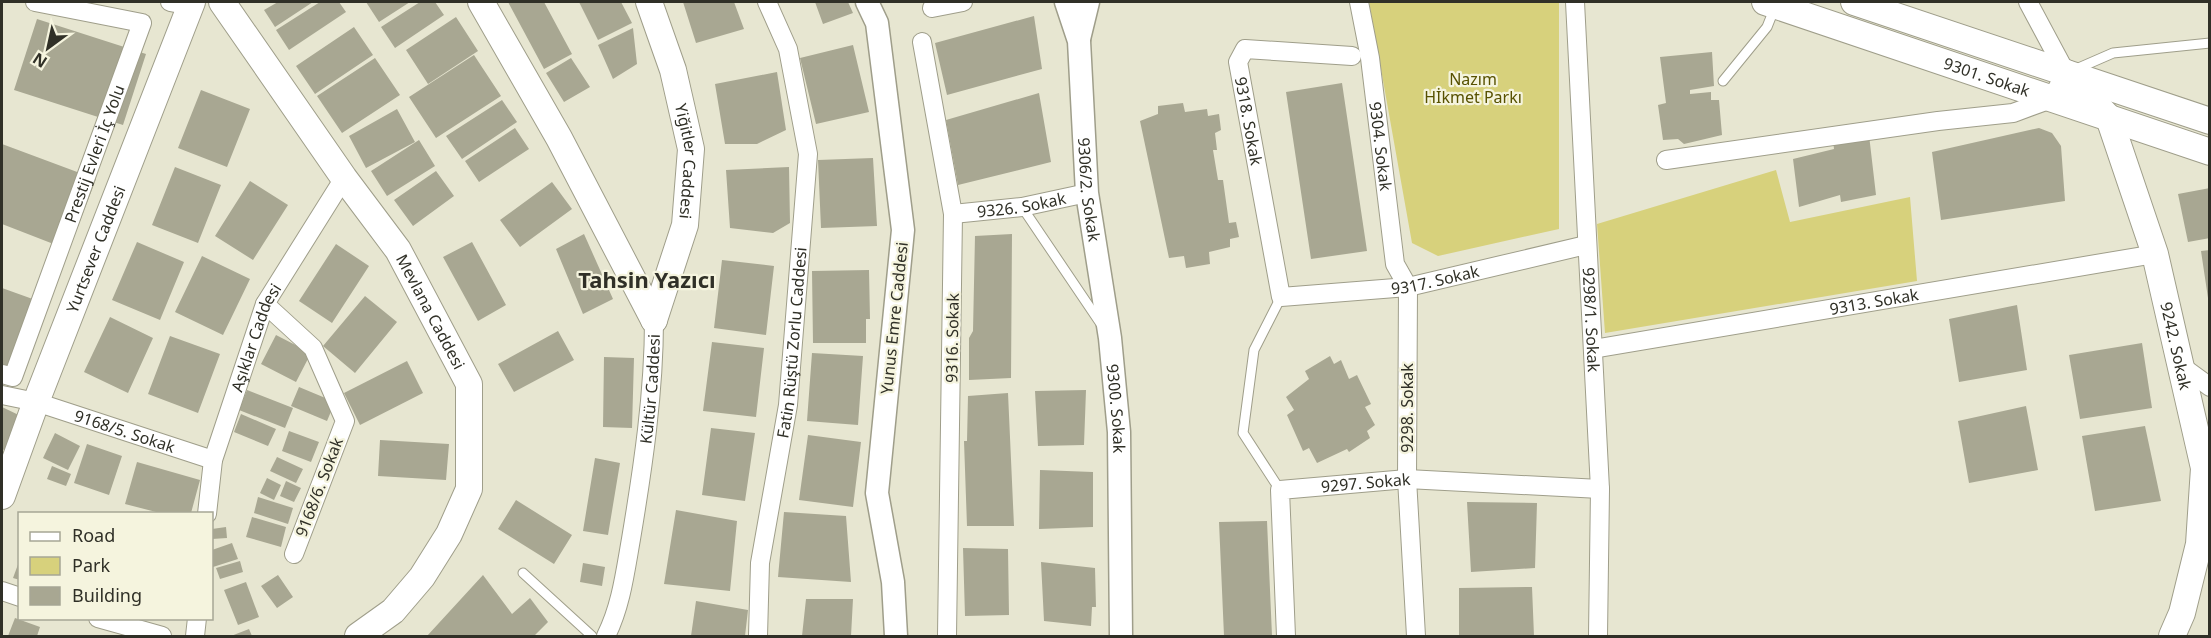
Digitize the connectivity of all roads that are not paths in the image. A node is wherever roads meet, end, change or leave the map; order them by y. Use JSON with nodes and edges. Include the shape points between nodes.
{"nodes":[{"id":1,"x":35,"y":2,"type":"edge"},
{"id":2,"x":222,"y":2,"type":"edge"},
{"id":3,"x":481,"y":2,"type":"edge"},
{"id":4,"x":649,"y":2,"type":"edge"},
{"id":5,"x":767,"y":2,"type":"edge"},
{"id":6,"x":867,"y":2,"type":"edge"},
{"id":7,"x":963,"y":2,"type":"edge"},
{"id":8,"x":1066,"y":2,"type":"edge"},
{"id":9,"x":1088,"y":2,"type":"edge"},
{"id":10,"x":1359,"y":2,"type":"edge"},
{"id":11,"x":1575,"y":2,"type":"edge"},
{"id":12,"x":1854,"y":2,"type":"edge"},
{"id":13,"x":2028,"y":2,"type":"edge"},
{"id":14,"x":184,"y":3,"type":"edge"},
{"id":15,"x":1770,"y":3,"type":"edge"},
{"id":16,"x":933,"y":8,"type":"dead end"},
{"id":17,"x":1079,"y":41,"type":"junction"},
{"id":18,"x":922,"y":42,"type":"dead end"},
{"id":19,"x":2210,"y":43,"type":"edge"},
{"id":20,"x":1352,"y":56,"type":"dead end"},
{"id":21,"x":2066,"y":73,"type":"junction"},
{"id":22,"x":1723,"y":81,"type":"dead end"},
{"id":23,"x":2051,"y":99,"type":"junction"},
{"id":24,"x":2109,"y":118,"type":"junction"},
{"id":25,"x":2210,"y":121,"type":"edge"},
{"id":26,"x":2210,"y":152,"type":"edge"},
{"id":27,"x":1666,"y":160,"type":"dead end"},
{"id":28,"x":344,"y":178,"type":"junction"},
{"id":29,"x":1087,"y":193,"type":"junction"},
{"id":30,"x":1022,"y":207,"type":"junction"},
{"id":31,"x":954,"y":214,"type":"junction"},
{"id":32,"x":1586,"y":245,"type":"junction"},
{"id":33,"x":2155,"y":254,"type":"junction"},
{"id":34,"x":1408,"y":287,"type":"junction"},
{"id":35,"x":1281,"y":297,"type":"junction"},
{"id":36,"x":266,"y":304,"type":"junction"},
{"id":37,"x":654,"y":320,"type":"junction"},
{"id":38,"x":1110,"y":338,"type":"junction"},
{"id":39,"x":1593,"y":348,"type":"junction"},
{"id":40,"x":2180,"y":365,"type":"junction"},
{"id":41,"x":2,"y":374,"type":"edge"},
{"id":42,"x":2210,"y":387,"type":"edge"},
{"id":43,"x":2,"y":395,"type":"edge"},
{"id":44,"x":36,"y":402,"type":"junction"},
{"id":45,"x":213,"y":460,"type":"junction"},
{"id":46,"x":1407,"y":479,"type":"junction"},
{"id":47,"x":1600,"y":489,"type":"junction"},
{"id":48,"x":1280,"y":490,"type":"junction"},
{"id":49,"x":2,"y":496,"type":"edge"},
{"id":50,"x":207,"y":512,"type":"edge"},
{"id":51,"x":294,"y":554,"type":"dead end"},
{"id":52,"x":522,"y":573,"type":"dead end"},
{"id":53,"x":2,"y":591,"type":"edge"},
{"id":54,"x":18,"y":596,"type":"edge"},
{"id":55,"x":105,"y":620,"type":"edge"},
{"id":56,"x":197,"y":620,"type":"edge"},
{"id":57,"x":162,"y":636,"type":"edge"},
{"id":58,"x":195,"y":636,"type":"edge"},
{"id":59,"x":358,"y":636,"type":"edge"},
{"id":60,"x":592,"y":636,"type":"edge"},
{"id":61,"x":606,"y":636,"type":"edge"},
{"id":62,"x":758,"y":636,"type":"edge"},
{"id":63,"x":896,"y":636,"type":"edge"},
{"id":64,"x":947,"y":636,"type":"edge"},
{"id":65,"x":1121,"y":636,"type":"edge"},
{"id":66,"x":1286,"y":636,"type":"edge"},
{"id":67,"x":1416,"y":636,"type":"edge"},
{"id":68,"x":1598,"y":636,"type":"edge"},
{"id":69,"x":2172,"y":636,"type":"edge"}],
"edges":[{"from":1,"to":41,"type":"street","name":"Prestij Evleri İç Yolu","via":[[142,23],[13,377]]},
{"from":2,"to":28,"type":"main road","name":"Mevlana Caddesi"},
{"from":3,"to":37,"type":"main road","name":"Kültür Caddesi","via":[[560,138]]},
{"from":4,"to":37,"type":"main road","name":"Yiğitler Caddesi","via":[[674,70],[691,149],[685,225]]},
{"from":5,"to":62,"type":"street","name":"Fatin Rüştü Zorlu Caddesi","via":[[788,49],[808,154],[788,405],[760,563]]},
{"from":6,"to":63,"type":"street","name":"Yunus Emre Caddesi","via":[[876,23],[903,230],[877,493],[894,582]]},
{"from":7,"to":16,"type":"street"},
{"from":8,"to":17,"type":"street","name":"9306/2. Sokak"},
{"from":9,"to":17,"type":"street","name":"9306/2. Sokak"},
{"from":10,"to":34,"type":"street","name":"9304. Sokak","via":[[1370,58],[1395,264]]},
{"from":11,"to":32,"type":"street","name":"9298/1. Sokak"},
{"from":12,"to":21,"type":"main road","name":"9301. Sokak"},
{"from":13,"to":21,"type":"street"},
{"from":14,"to":44,"type":"main road","name":"Yurtsever Caddesi"},
{"from":15,"to":22,"type":"lane","via":[[1767,27]]},
{"from":15,"to":23,"type":"main road","name":"9301. Sokak"},
{"from":17,"to":29,"type":"street","name":"9306/2. Sokak"},
{"from":18,"to":31,"type":"street","name":"9316. Sokak"},
{"from":19,"to":21,"type":"lane","via":[[2113,53]]},
{"from":20,"to":35,"type":"street","name":"9318. Sokak","via":[[1245,49],[1238,62]]},
{"from":21,"to":23,"type":"street"},
{"from":21,"to":24,"type":"main road","name":"9242. Sokak"},
{"from":21,"to":25,"type":"main road","name":"9301. Sokak"},
{"from":23,"to":24,"type":"main road","name":"9301. Sokak"},
{"from":23,"to":27,"type":"street","via":[[2013,113]]},
{"from":24,"to":26,"type":"main road","name":"9301. Sokak"},
{"from":24,"to":33,"type":"main road","name":"9242. Sokak"},
{"from":28,"to":36,"type":"street","name":"Aşıklar Caddesi"},
{"from":28,"to":59,"type":"main road","name":"Mevlana Caddesi","via":[[398,250],[469,384],[469,489],[449,534],[422,577],[393,610]]},
{"from":29,"to":30,"type":"street","name":"9326. Sokak"},
{"from":29,"to":38,"type":"street","name":"9306/2. Sokak"},
{"from":30,"to":31,"type":"street","name":"9326. Sokak"},
{"from":30,"to":38,"type":"lane","name":"9300. Sokak"},
{"from":31,"to":64,"type":"street","name":"9316. Sokak"},
{"from":32,"to":34,"type":"street","name":"9317. Sokak"},
{"from":32,"to":39,"type":"street","name":"9298/1. Sokak"},
{"from":33,"to":39,"type":"street","name":"9313. Sokak"},
{"from":33,"to":40,"type":"main road","name":"9242. Sokak"},
{"from":34,"to":35,"type":"street","name":"9317. Sokak"},
{"from":34,"to":46,"type":"street","name":"9298. Sokak"},
{"from":35,"to":48,"type":"lane","via":[[1254,350],[1243,433]]},
{"from":36,"to":45,"type":"street","name":"Aşıklar Caddesi"},
{"from":36,"to":51,"type":"street","name":"9168/6. Sokak","via":[[313,348],[345,421]]},
{"from":37,"to":61,"type":"street","name":"Kültür Caddesi","via":[[654,370],[634,518],[617,614]]},
{"from":38,"to":65,"type":"street","name":"9300. Sokak","via":[[1119,432]]},
{"from":39,"to":47,"type":"street","name":"9298/1. Sokak"},
{"from":40,"to":42,"type":"street"},
{"from":40,"to":69,"type":"main road","name":"9242. Sokak","via":[[2204,468],[2199,544],[2182,613]]},
{"from":43,"to":44,"type":"street","name":"9168/5. Sokak"},
{"from":44,"to":45,"type":"street","name":"9168/5. Sokak"},
{"from":44,"to":49,"type":"main road","name":"Yurtsever Caddesi"},
{"from":45,"to":50,"type":"street","name":"Aşıklar Caddesi"},
{"from":46,"to":47,"type":"street","name":"9297. Sokak"},
{"from":46,"to":48,"type":"street","name":"9297. Sokak"},
{"from":46,"to":67,"type":"street","name":"9298. Sokak"},
{"from":47,"to":68,"type":"street","name":"9298/1. Sokak"},
{"from":48,"to":66,"type":"street"},
{"from":52,"to":60,"type":"lane"},
{"from":53,"to":54,"type":"street"},
{"from":55,"to":57,"type":"street"},
{"from":56,"to":58,"type":"street"}]}
